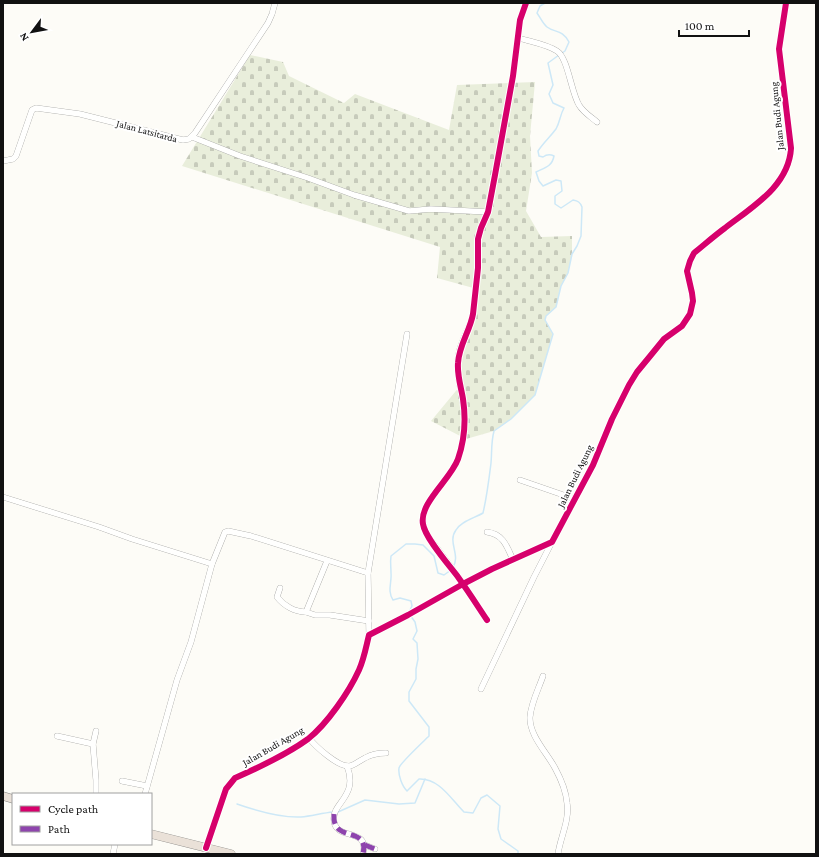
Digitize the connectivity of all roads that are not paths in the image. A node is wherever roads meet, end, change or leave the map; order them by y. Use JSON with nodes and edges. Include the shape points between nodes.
{"nodes":[{"id":1,"x":275,"y":3,"type":"edge"},
{"id":2,"x":526,"y":3,"type":"edge"},
{"id":3,"x":786,"y":3,"type":"edge"},
{"id":4,"x":519,"y":38,"type":"junction"},
{"id":5,"x":597,"y":122,"type":"dead end"},
{"id":6,"x":192,"y":137,"type":"junction"},
{"id":7,"x":3,"y":161,"type":"edge"},
{"id":8,"x":488,"y":212,"type":"junction"},
{"id":9,"x":407,"y":334,"type":"dead end"},
{"id":10,"x":520,"y":480,"type":"dead end"},
{"id":11,"x":3,"y":497,"type":"edge"},
{"id":12,"x":575,"y":499,"type":"junction"},
{"id":13,"x":487,"y":532,"type":"dead end"},
{"id":14,"x":552,"y":542,"type":"junction"},
{"id":15,"x":513,"y":560,"type":"junction"},
{"id":16,"x":327,"y":561,"type":"junction"},
{"id":17,"x":212,"y":564,"type":"junction"},
{"id":18,"x":368,"y":573,"type":"junction"},
{"id":19,"x":463,"y":584,"type":"junction"},
{"id":20,"x":280,"y":588,"type":"dead end"},
{"id":21,"x":306,"y":612,"type":"junction"},
{"id":22,"x":487,"y":620,"type":"dead end"},
{"id":23,"x":369,"y":621,"type":"junction"},
{"id":24,"x":369,"y":635,"type":"junction"},
{"id":25,"x":543,"y":676,"type":"dead end"},
{"id":26,"x":482,"y":689,"type":"dead end"},
{"id":27,"x":96,"y":731,"type":"dead end"},
{"id":28,"x":57,"y":736,"type":"dead end"},
{"id":29,"x":309,"y":738,"type":"junction"},
{"id":30,"x":93,"y":744,"type":"junction"},
{"id":31,"x":386,"y":753,"type":"dead end"},
{"id":32,"x":347,"y":766,"type":"junction"},
{"id":33,"x":122,"y":781,"type":"dead end"},
{"id":34,"x":147,"y":786,"type":"junction"},
{"id":35,"x":96,"y":793,"type":"edge"},
{"id":36,"x":145,"y":793,"type":"edge"},
{"id":37,"x":152,"y":834,"type":"edge"},
{"id":38,"x":365,"y":845,"type":"junction"},
{"id":39,"x":206,"y":848,"type":"junction"},
{"id":40,"x":375,"y":849,"type":"dead end"},
{"id":41,"x":230,"y":854,"type":"edge"},
{"id":42,"x":363,"y":854,"type":"edge"},
{"id":43,"x":558,"y":854,"type":"edge"}],
"edges":[{"from":1,"to":6,"type":"street","name":"Jalan Latsitarda","via":[[268,22]]},
{"from":2,"to":4,"type":"street","via":[[520,20]]},
{"from":3,"to":12,"type":"street","name":"Jalan Budi Agung","via":[[779,49],[790,158],[779,180],[763,199],[694,253],[687,271],[693,302],[690,314],[682,326],[664,339],[629,385]]},
{"from":4,"to":5,"type":"street","via":[[547,46],[560,54],[576,100]]},
{"from":4,"to":8,"type":"street"},
{"from":6,"to":7,"type":"street","name":"Jalan Latsitarda","via":[[183,140],[80,114],[36,108],[31,112],[16,156]]},
{"from":6,"to":8,"type":"street","via":[[354,195],[409,211],[431,209]]},
{"from":8,"to":19,"type":"street","via":[[478,239],[478,268],[472,321],[459,352],[458,364],[465,422],[461,446],[456,463],[431,499],[422,520],[424,531]]},
{"from":9,"to":18,"type":"street","name":"Jalan Budi Agung"},
{"from":10,"to":12,"type":"street"},
{"from":11,"to":17,"type":"street"},
{"from":12,"to":14,"type":"street","name":"Jalan Budi Agung"},
{"from":13,"to":15,"type":"street","via":[[496,534],[504,540]]},
{"from":14,"to":15,"type":"street"},
{"from":14,"to":26,"type":"street","name":"Jalan Budi Agung"},
{"from":15,"to":19,"type":"street"},
{"from":16,"to":17,"type":"street","via":[[252,536],[227,531]]},
{"from":16,"to":18,"type":"street"},
{"from":16,"to":21,"type":"street"},
{"from":17,"to":34,"type":"street"},
{"from":18,"to":23,"type":"street","name":"Jalan Budi Agung"},
{"from":19,"to":22,"type":"street"},
{"from":19,"to":24,"type":"street"},
{"from":20,"to":21,"type":"street","via":[[277,596],[280,600],[295,611]]},
{"from":21,"to":23,"type":"street"},
{"from":23,"to":24,"type":"street","name":"Jalan Budi Agung"},
{"from":24,"to":29,"type":"street","name":"Jalan Budi Agung","via":[[358,673],[329,717]]},
{"from":25,"to":43,"type":"street","via":[[532,709],[531,723],[558,774],[567,802],[566,822]]},
{"from":27,"to":30,"type":"street"},
{"from":28,"to":30,"type":"street"},
{"from":29,"to":32,"type":"street","via":[[321,751]]},
{"from":29,"to":39,"type":"street","name":"Jalan Budi Agung","via":[[230,783]]},
{"from":30,"to":35,"type":"street"},
{"from":31,"to":32,"type":"street","via":[[369,756]]},
{"from":32,"to":38,"type":"street","via":[[350,776],[349,788],[335,812],[334,821],[342,832],[359,838]]},
{"from":33,"to":34,"type":"street"},
{"from":34,"to":36,"type":"street"},
{"from":37,"to":39,"type":"highway"},
{"from":38,"to":40,"type":"street"},
{"from":38,"to":42,"type":"street"},
{"from":39,"to":41,"type":"highway"}]}
